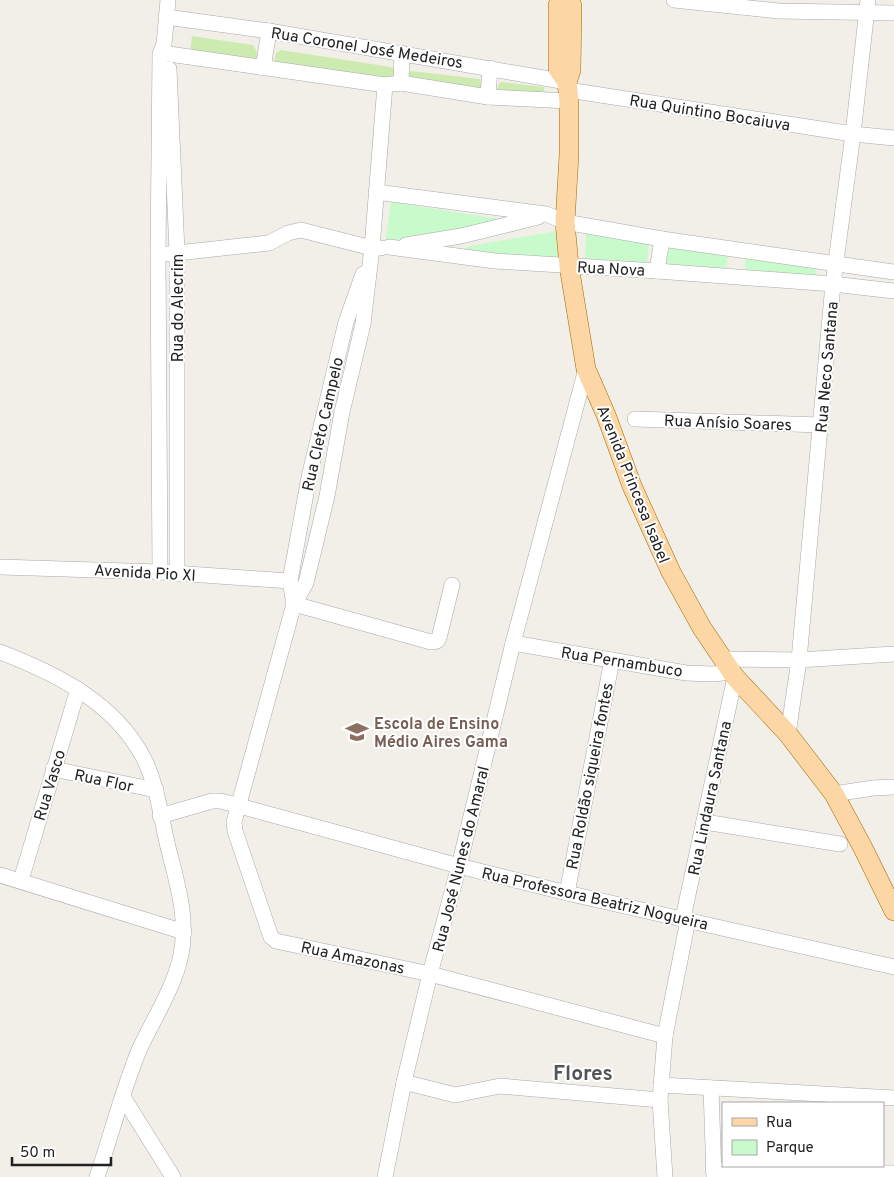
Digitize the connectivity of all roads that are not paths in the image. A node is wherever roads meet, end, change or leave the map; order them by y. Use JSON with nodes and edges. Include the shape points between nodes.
{"nodes":[{"id":1,"x":168,"y":0,"type":"edge"},
{"id":2,"x":560,"y":0,"type":"edge"},
{"id":3,"x":570,"y":0,"type":"edge"},
{"id":4,"x":674,"y":0,"type":"edge"},
{"id":5,"x":779,"y":5,"type":"edge"},
{"id":6,"x":867,"y":6,"type":"edge"},
{"id":7,"x":894,"y":13,"type":"edge"},
{"id":8,"x":166,"y":17,"type":"junction"},
{"id":9,"x":269,"y":31,"type":"junction"},
{"id":10,"x":166,"y":49,"type":"junction"},
{"id":11,"x":402,"y":53,"type":"junction"},
{"id":12,"x":263,"y":68,"type":"junction"},
{"id":13,"x":490,"y":68,"type":"junction"},
{"id":14,"x":401,"y":83,"type":"junction"},
{"id":15,"x":385,"y":85,"type":"junction"},
{"id":16,"x":568,"y":91,"type":"junction"},
{"id":17,"x":488,"y":97,"type":"junction"},
{"id":18,"x":853,"y":134,"type":"junction"},
{"id":19,"x":894,"y":138,"type":"edge"},
{"id":20,"x":376,"y":192,"type":"junction"},
{"id":21,"x":546,"y":214,"type":"junction"},
{"id":22,"x":565,"y":222,"type":"junction"},
{"id":23,"x":662,"y":239,"type":"junction"},
{"id":24,"x":389,"y":247,"type":"junction"},
{"id":25,"x":372,"y":248,"type":"junction"},
{"id":26,"x":740,"y":250,"type":"junction"},
{"id":27,"x":177,"y":252,"type":"junction"},
{"id":28,"x":158,"y":255,"type":"junction"},
{"id":29,"x":836,"y":264,"type":"junction"},
{"id":30,"x":569,"y":266,"type":"junction"},
{"id":31,"x":657,"y":271,"type":"junction"},
{"id":32,"x":894,"y":272,"type":"edge"},
{"id":33,"x":737,"y":277,"type":"junction"},
{"id":34,"x":833,"y":284,"type":"junction"},
{"id":35,"x":891,"y":292,"type":"edge"},
{"id":36,"x":586,"y":368,"type":"junction"},
{"id":37,"x":635,"y":419,"type":"dead end"},
{"id":38,"x":821,"y":424,"type":"junction"},
{"id":39,"x":178,"y":434,"type":"junction"},
{"id":40,"x":158,"y":436,"type":"junction"},
{"id":41,"x":0,"y":567,"type":"edge"},
{"id":42,"x":160,"y":572,"type":"junction"},
{"id":43,"x":177,"y":573,"type":"junction"},
{"id":44,"x":290,"y":581,"type":"junction"},
{"id":45,"x":452,"y":585,"type":"dead end"},
{"id":46,"x":294,"y":604,"type":"junction"},
{"id":47,"x":513,"y":643,"type":"junction"},
{"id":48,"x":0,"y":652,"type":"edge"},
{"id":49,"x":894,"y":654,"type":"edge"},
{"id":50,"x":612,"y":660,"type":"junction"},
{"id":51,"x":799,"y":660,"type":"junction"},
{"id":52,"x":730,"y":669,"type":"junction"},
{"id":53,"x":78,"y":689,"type":"junction"},
{"id":54,"x":788,"y":734,"type":"junction"},
{"id":55,"x":53,"y":769,"type":"junction"},
{"id":56,"x":894,"y":787,"type":"edge"},
{"id":57,"x":156,"y":790,"type":"junction"},
{"id":58,"x":834,"y":794,"type":"junction"},
{"id":59,"x":239,"y":807,"type":"junction"},
{"id":60,"x":160,"y":816,"type":"junction"},
{"id":61,"x":705,"y":822,"type":"junction"},
{"id":62,"x":840,"y":844,"type":"dead end"},
{"id":63,"x":459,"y":866,"type":"junction"},
{"id":64,"x":0,"y":875,"type":"edge"},
{"id":65,"x":21,"y":880,"type":"junction"},
{"id":66,"x":567,"y":893,"type":"junction"},
{"id":67,"x":894,"y":911,"type":"edge"},
{"id":68,"x":686,"y":919,"type":"junction"},
{"id":69,"x":184,"y":932,"type":"junction"},
{"id":70,"x":276,"y":941,"type":"joint"},
{"id":71,"x":894,"y":967,"type":"edge"},
{"id":72,"x":430,"y":974,"type":"junction"},
{"id":73,"x":665,"y":1036,"type":"junction"},
{"id":74,"x":404,"y":1082,"type":"junction"},
{"id":75,"x":661,"y":1085,"type":"junction"},
{"id":76,"x":711,"y":1088,"type":"junction"},
{"id":77,"x":123,"y":1097,"type":"junction"},
{"id":78,"x":894,"y":1098,"type":"edge"},
{"id":79,"x":660,"y":1100,"type":"junction"},
{"id":80,"x":894,"y":1173,"type":"edge"},
{"id":81,"x":714,"y":1174,"type":"edge"},
{"id":82,"x":790,"y":1175,"type":"edge"},
{"id":83,"x":97,"y":1177,"type":"edge"},
{"id":84,"x":173,"y":1177,"type":"edge"},
{"id":85,"x":385,"y":1177,"type":"edge"},
{"id":86,"x":665,"y":1177,"type":"edge"}],
"edges":[{"from":1,"to":8,"type":"street","name":"Rua do Alecrim"},
{"from":2,"to":16,"type":"main road","name":"Avenida Princesa Isabel","via":[[558,69]]},
{"from":3,"to":16,"type":"main road","name":"Avenida Princesa Isabel","via":[[571,70]]},
{"from":4,"to":5,"type":"street"},
{"from":5,"to":6,"type":"street"},
{"from":6,"to":7,"type":"street"},
{"from":6,"to":18,"type":"street","name":"Rua Neco Santana"},
{"from":8,"to":9,"type":"street","name":"Rua Coronel José Medeiros"},
{"from":8,"to":10,"type":"street","name":"Rua do Alecrim"},
{"from":9,"to":11,"type":"street","name":"Rua Coronel José Medeiros"},
{"from":9,"to":12,"type":"street"},
{"from":10,"to":12,"type":"street","name":"Rua Coronel José Medeiros"},
{"from":10,"to":27,"type":"street","name":"Rua do Alecrim"},
{"from":10,"to":28,"type":"street","name":"Rua do Alecrim","via":[[160,54]]},
{"from":11,"to":13,"type":"street","name":"Rua Coronel José Medeiros"},
{"from":11,"to":14,"type":"street"},
{"from":12,"to":15,"type":"street","name":"Rua Coronel José Medeiros"},
{"from":13,"to":16,"type":"street","name":"Rua Coronel José Medeiros"},
{"from":13,"to":17,"type":"street"},
{"from":14,"to":15,"type":"street","name":"Rua Coronel José Medeiros"},
{"from":14,"to":17,"type":"street","name":"Rua Coronel José Medeiros"},
{"from":15,"to":20,"type":"street","name":"Rua Cleto Campelo"},
{"from":16,"to":17,"type":"street","name":"Rua Coronel José Medeiros"},
{"from":16,"to":18,"type":"street","name":"Rua Quintino Bocaiuva"},
{"from":16,"to":22,"type":"main road","name":"Avenida Princesa Isabel"},
{"from":18,"to":19,"type":"street","name":"Rua Quintino Bocaiuva"},
{"from":18,"to":29,"type":"street","name":"Rua Neco Santana"},
{"from":20,"to":21,"type":"street","name":"Rua Nova"},
{"from":20,"to":25,"type":"street","name":"Rua Cleto Campelo"},
{"from":21,"to":22,"type":"street","name":"Rua Nova"},
{"from":21,"to":24,"type":"street","name":"Rua Nova","via":[[461,236]]},
{"from":22,"to":23,"type":"street","name":"Rua Nova"},
{"from":22,"to":30,"type":"main road","name":"Avenida Princesa Isabel"},
{"from":23,"to":26,"type":"street","name":"Rua Nova"},
{"from":23,"to":31,"type":"street"},
{"from":24,"to":25,"type":"street","name":"Rua Nova"},
{"from":24,"to":30,"type":"street","name":"Rua Nova","via":[[495,261]]},
{"from":25,"to":27,"type":"street","name":"Rua Nova","via":[[301,230],[269,243]]},
{"from":25,"to":44,"type":"street","name":"Rua Cleto Campelo","via":[[346,322],[309,477]]},
{"from":25,"to":46,"type":"street","name":"Rua Cleto Campelo","via":[[363,324],[342,412],[327,496],[306,583]]},
{"from":26,"to":29,"type":"street","name":"Rua Nova"},
{"from":26,"to":33,"type":"street"},
{"from":27,"to":28,"type":"street","name":"Rua Nova"},
{"from":27,"to":39,"type":"street","name":"Rua do Alecrim"},
{"from":28,"to":40,"type":"street","name":"Rua do Alecrim"},
{"from":29,"to":32,"type":"street","name":"Rua Nova"},
{"from":29,"to":34,"type":"street","name":"Rua Neco Santana"},
{"from":30,"to":31,"type":"street","name":"Rua Nova"},
{"from":30,"to":36,"type":"main road","name":"Avenida Princesa Isabel"},
{"from":31,"to":33,"type":"street","name":"Rua Nova"},
{"from":33,"to":34,"type":"street","name":"Rua Nova"},
{"from":34,"to":35,"type":"street","name":"Rua Nova"},
{"from":34,"to":38,"type":"street","name":"Rua Neco Santana"},
{"from":36,"to":47,"type":"street","name":"Rua José Nunes do Amaral"},
{"from":36,"to":52,"type":"main road","name":"Avenida Princesa Isabel","via":[[632,486],[671,572],[702,628]]},
{"from":37,"to":38,"type":"street","name":"Rua Anísio Soares"},
{"from":38,"to":51,"type":"street","name":"Rua Neco Santana"},
{"from":39,"to":40,"type":"street"},
{"from":39,"to":43,"type":"street","name":"Rua do Alecrim"},
{"from":40,"to":42,"type":"street","name":"Rua do Alecrim"},
{"from":41,"to":42,"type":"street","name":"Avenida Pio XI"},
{"from":42,"to":43,"type":"street","name":"Avenida Pio XI"},
{"from":43,"to":44,"type":"street","name":"Avenida Pio XI"},
{"from":44,"to":46,"type":"street","name":"Rua Cleto Campelo"},
{"from":45,"to":46,"type":"street","via":[[439,638],[431,642]]},
{"from":46,"to":59,"type":"street","name":"Rua Cleto Campelo"},
{"from":47,"to":50,"type":"street","name":"Rua Pernambuco"},
{"from":47,"to":63,"type":"street","name":"Rua José Nunes do Amaral"},
{"from":48,"to":53,"type":"street"},
{"from":49,"to":51,"type":"street","name":"Rua Pernambuco"},
{"from":50,"to":52,"type":"street","name":"Rua Pernambuco","via":[[686,672],[713,674]]},
{"from":50,"to":66,"type":"street","name":"Rua Roldão siqueira fontes"},
{"from":51,"to":52,"type":"street","name":"Rua Pernambuco"},
{"from":51,"to":54,"type":"street","name":"Rua Neco Santana"},
{"from":52,"to":54,"type":"main road","name":"Avenida Princesa Isabel"},
{"from":52,"to":61,"type":"street","name":"Rua Lindaura Santana"},
{"from":53,"to":55,"type":"street","name":"Rua Vasco"},
{"from":53,"to":57,"type":"street","via":[[124,728],[143,757]]},
{"from":54,"to":58,"type":"main road","name":"Avenida Princesa Isabel"},
{"from":55,"to":57,"type":"street","name":"Rua Flor"},
{"from":55,"to":65,"type":"street","name":"Rua Vasco"},
{"from":56,"to":58,"type":"street"},
{"from":57,"to":60,"type":"street"},
{"from":58,"to":67,"type":"main road","name":"Avenida Princesa Isabel"},
{"from":59,"to":60,"type":"street","name":"Rua Professora Beatriz Nogueira","via":[[212,801]]},
{"from":59,"to":63,"type":"street","name":"Rua Professora Beatriz Nogueira"},
{"from":59,"to":70,"type":"street","name":"Rua Cleto Campelo","via":[[234,831],[271,937]]},
{"from":60,"to":69,"type":"street","via":[[182,904]]},
{"from":61,"to":62,"type":"street"},
{"from":61,"to":68,"type":"street","name":"Rua Lindaura Santana"},
{"from":63,"to":66,"type":"street","name":"Rua Professora Beatriz Nogueira"},
{"from":63,"to":72,"type":"street","name":"Rua José Nunes do Amaral"},
{"from":64,"to":65,"type":"street"},
{"from":65,"to":69,"type":"street"},
{"from":66,"to":68,"type":"street","name":"Rua Professora Beatriz Nogueira"},
{"from":68,"to":71,"type":"street","name":"Rua Professora Beatriz Nogueira"},
{"from":68,"to":73,"type":"street","name":"Rua Lindaura Santana"},
{"from":69,"to":77,"type":"street","via":[[172,982],[140,1050]]},
{"from":70,"to":72,"type":"street","name":"Rua Amazonas"},
{"from":72,"to":73,"type":"street","name":"Rua Amazonas"},
{"from":72,"to":74,"type":"street","name":"Rua José Nunes do Amaral"},
{"from":73,"to":75,"type":"street","name":"Rua Lindaura Santana"},
{"from":74,"to":79,"type":"street","via":[[455,1095],[500,1086]]},
{"from":74,"to":85,"type":"street","name":"Rua José Nunes do Amaral"},
{"from":75,"to":76,"type":"street"},
{"from":75,"to":79,"type":"street","name":"Rua Lindaura Santana"},
{"from":76,"to":78,"type":"street"},
{"from":76,"to":81,"type":"street"},
{"from":77,"to":83,"type":"street"},
{"from":77,"to":84,"type":"street"},
{"from":79,"to":86,"type":"street","name":"Rua Lindaura Santana"},
{"from":80,"to":82,"type":"street"},
{"from":81,"to":82,"type":"street"}]}
